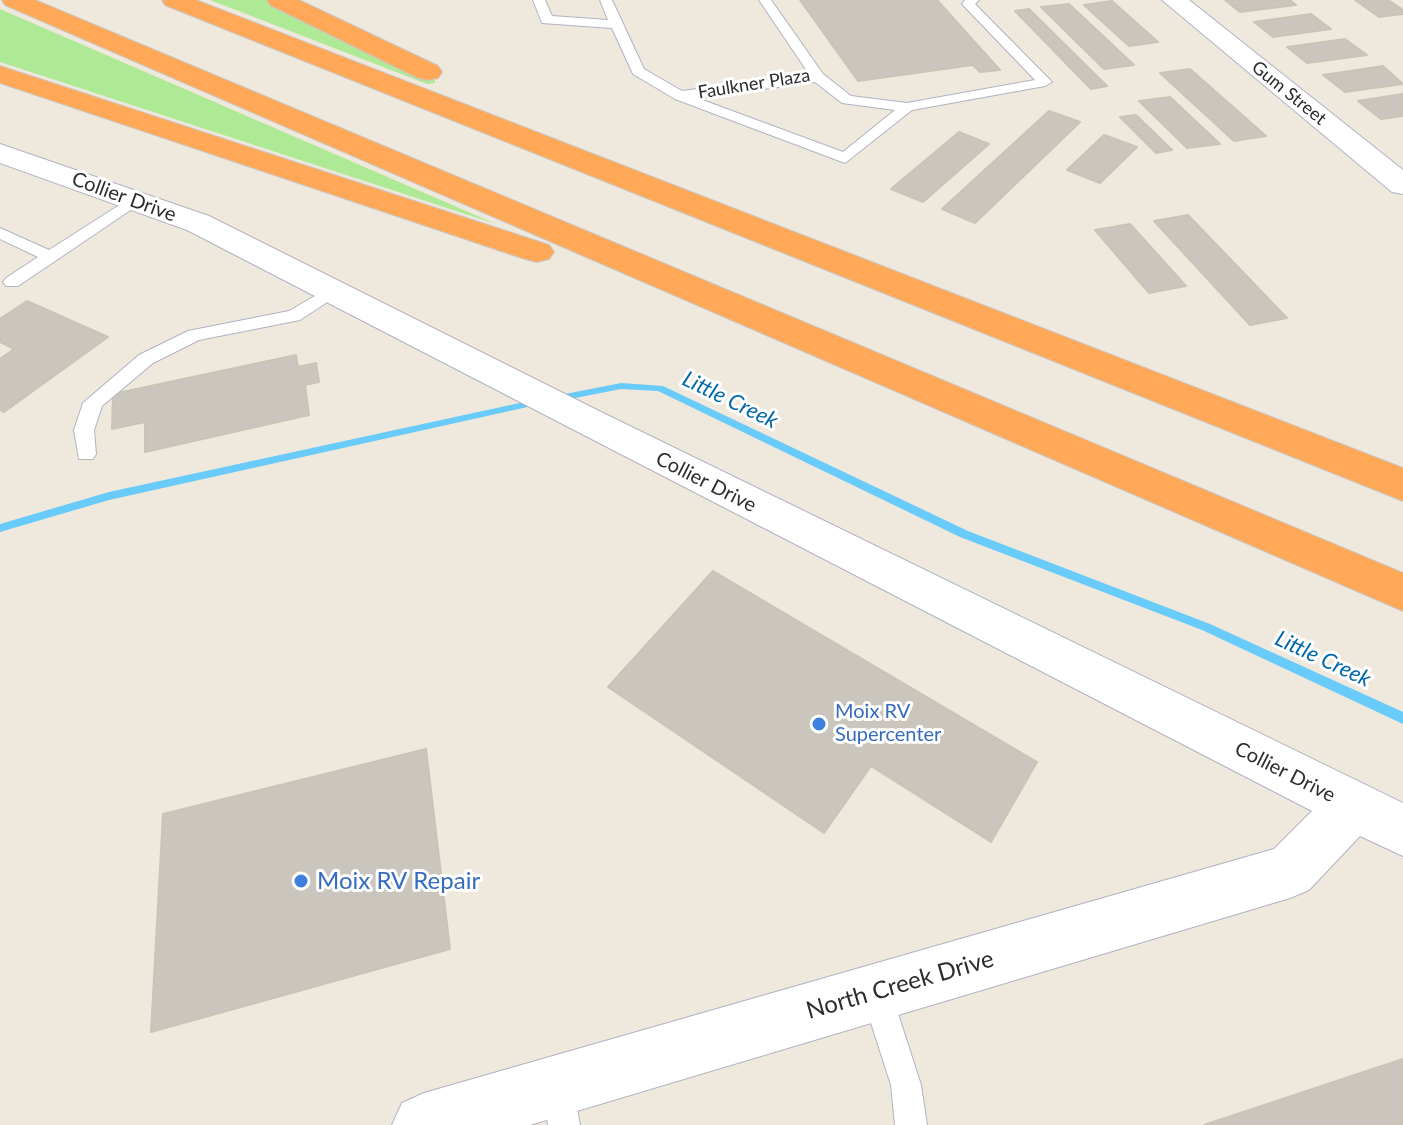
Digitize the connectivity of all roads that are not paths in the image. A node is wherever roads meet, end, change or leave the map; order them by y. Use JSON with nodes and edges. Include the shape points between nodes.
{"nodes":[{"id":1,"x":14,"y":0,"type":"edge"},
{"id":2,"x":174,"y":0,"type":"edge"},
{"id":3,"x":279,"y":0,"type":"edge"},
{"id":4,"x":539,"y":0,"type":"edge"},
{"id":5,"x":606,"y":0,"type":"edge"},
{"id":6,"x":765,"y":0,"type":"edge"},
{"id":7,"x":973,"y":0,"type":"edge"},
{"id":8,"x":1174,"y":0,"type":"edge"},
{"id":9,"x":617,"y":24,"type":"junction"},
{"id":10,"x":0,"y":74,"type":"edge"},
{"id":11,"x":818,"y":77,"type":"junction"},
{"id":12,"x":680,"y":96,"type":"junction"},
{"id":13,"x":907,"y":107,"type":"junction"},
{"id":14,"x":1403,"y":144,"type":"edge"},
{"id":15,"x":1360,"y":151,"type":"junction"},
{"id":16,"x":0,"y":153,"type":"edge"},
{"id":17,"x":1403,"y":185,"type":"edge"},
{"id":18,"x":135,"y":200,"type":"junction"},
{"id":19,"x":736,"y":222,"type":"junction"},
{"id":20,"x":0,"y":233,"type":"edge"},
{"id":21,"x":51,"y":257,"type":"junction"},
{"id":22,"x":12,"y":282,"type":"dead end"},
{"id":23,"x":332,"y":291,"type":"junction"},
{"id":24,"x":823,"y":348,"type":"junction"},
{"id":25,"x":86,"y":454,"type":"dead end"},
{"id":26,"x":1403,"y":485,"type":"edge"},
{"id":27,"x":1403,"y":593,"type":"edge"},
{"id":28,"x":1353,"y":806,"type":"junction"},
{"id":29,"x":1403,"y":830,"type":"edge"},
{"id":30,"x":876,"y":992,"type":"junction"},
{"id":31,"x":561,"y":1105,"type":"edge"},
{"id":32,"x":424,"y":1125,"type":"edge"},
{"id":33,"x":911,"y":1125,"type":"edge"}],
"edges":[{"from":1,"to":24,"type":"highway"},
{"from":2,"to":19,"type":"highway"},
{"from":3,"to":19,"type":"highway"},
{"from":4,"to":9,"type":"lane","via":[[547,20]]},
{"from":5,"to":9,"type":"lane","name":"Faulkner Plaza"},
{"from":6,"to":11,"type":"lane","name":"Faulkner Plaza"},
{"from":7,"to":13,"type":"lane","via":[[968,4],[1045,82]]},
{"from":8,"to":15,"type":"street","name":"Gum Street"},
{"from":9,"to":12,"type":"lane","name":"Faulkner Plaza","via":[[638,71]]},
{"from":10,"to":24,"type":"highway"},
{"from":11,"to":12,"type":"lane","name":"Faulkner Plaza"},
{"from":11,"to":13,"type":"lane","via":[[847,100]]},
{"from":12,"to":13,"type":"lane","via":[[845,158]]},
{"from":14,"to":15,"type":"street"},
{"from":15,"to":17,"type":"street","name":"Gum Street"},
{"from":16,"to":18,"type":"street","name":"Collier Drive"},
{"from":18,"to":21,"type":"lane"},
{"from":18,"to":23,"type":"street","name":"Collier Drive","via":[[198,223]]},
{"from":19,"to":26,"type":"highway"},
{"from":20,"to":21,"type":"lane"},
{"from":21,"to":22,"type":"lane"},
{"from":23,"to":25,"type":"lane","via":[[294,316],[194,335],[146,359],[93,403],[84,430]]},
{"from":23,"to":28,"type":"street","name":"Collier Drive"},
{"from":24,"to":27,"type":"highway"},
{"from":28,"to":29,"type":"street","name":"Collier Drive"},
{"from":28,"to":30,"type":"street","name":"North Creek Drive","via":[[1290,871]]},
{"from":30,"to":31,"type":"street","name":"North Creek Drive"},
{"from":30,"to":33,"type":"lane","via":[[906,1085]]},
{"from":31,"to":32,"type":"street","name":"North Creek Drive"}]}
